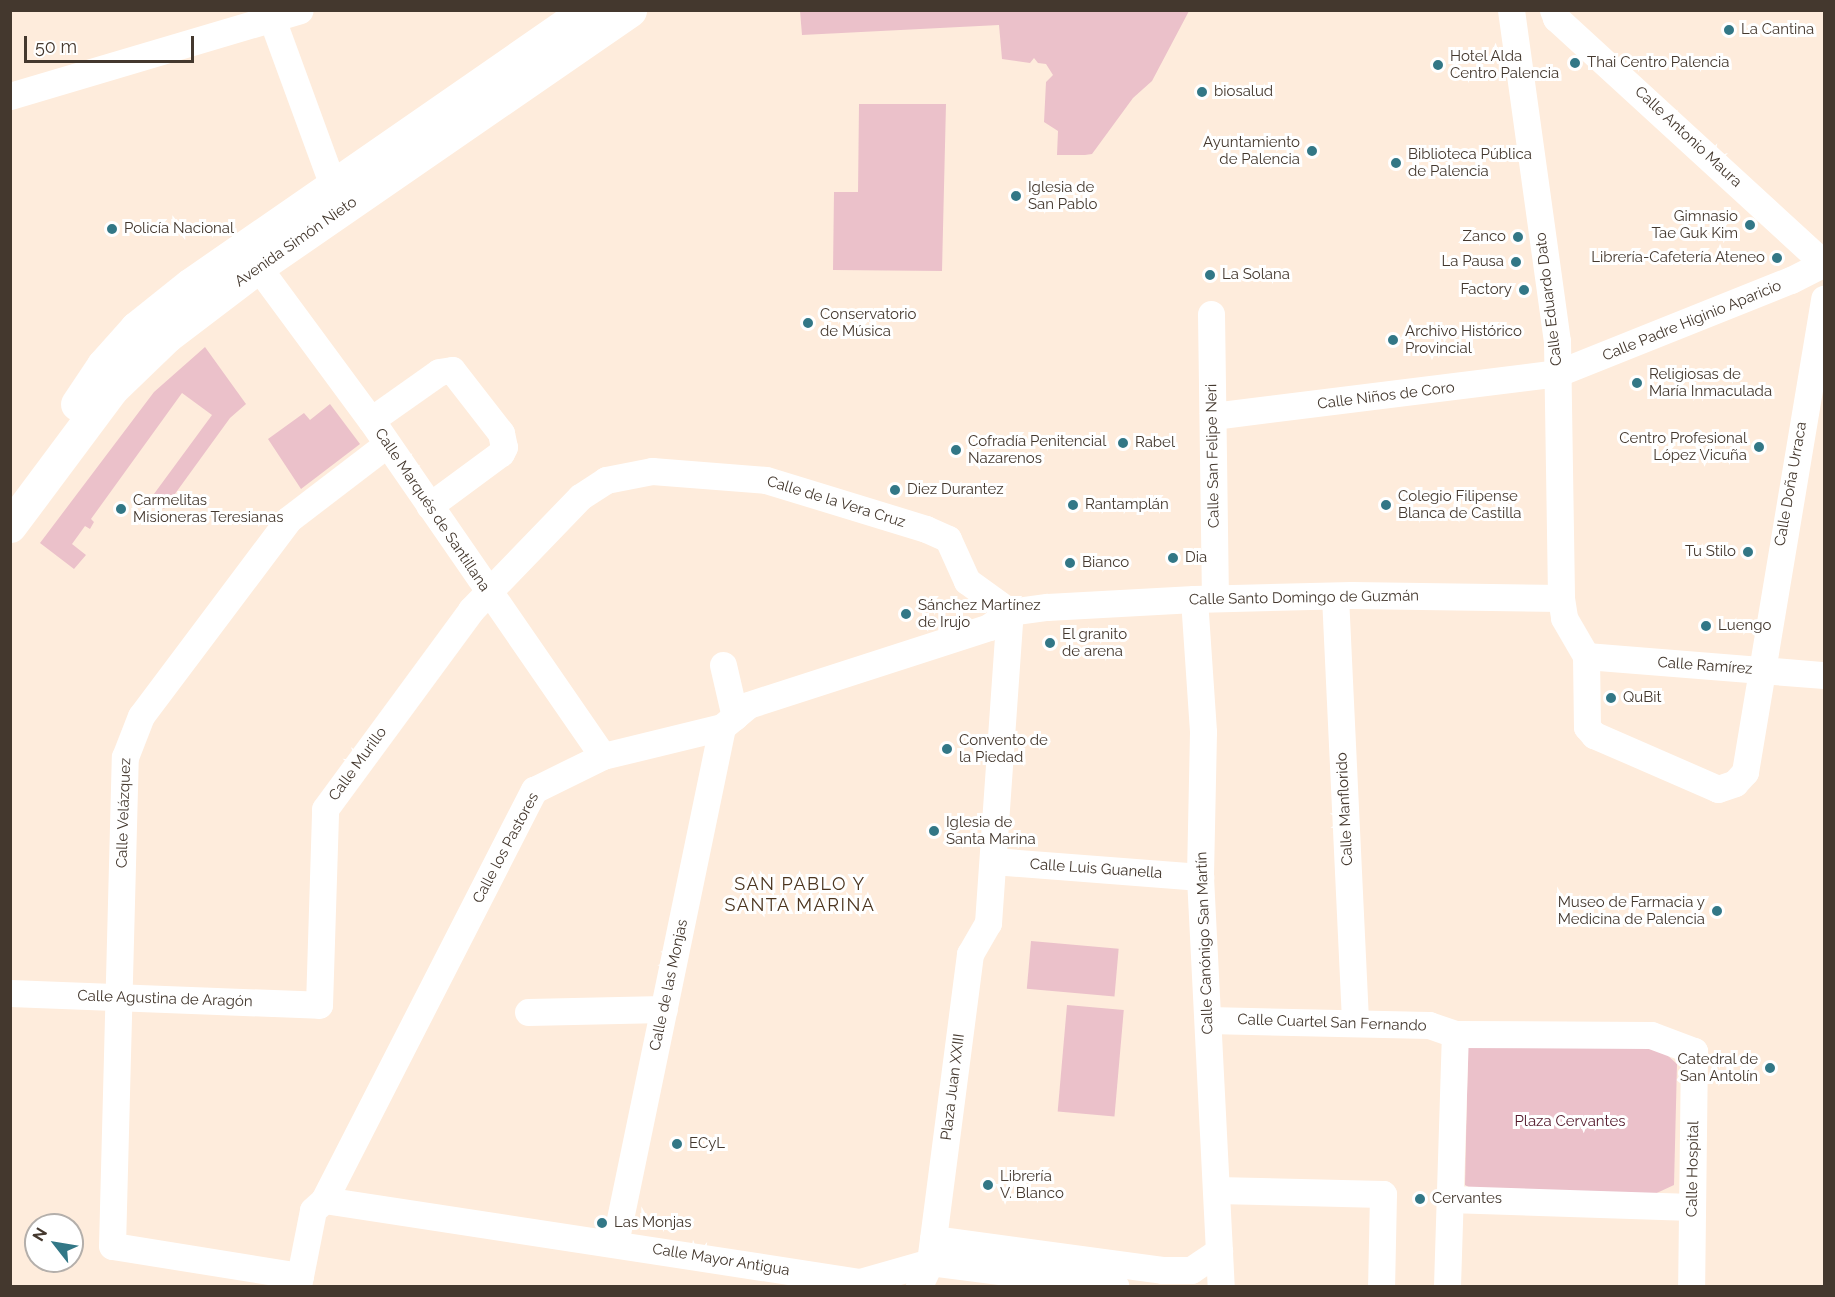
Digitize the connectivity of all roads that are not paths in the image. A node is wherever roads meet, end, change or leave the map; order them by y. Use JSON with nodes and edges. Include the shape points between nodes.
{"nodes":[{"id":1,"x":300,"y":10,"type":"edge"},
{"id":2,"x":608,"y":10,"type":"edge"},
{"id":3,"x":630,"y":10,"type":"edge"},
{"id":4,"x":1511,"y":10,"type":"edge"},
{"id":5,"x":1553,"y":10,"type":"edge"},
{"id":6,"x":578,"y":13,"type":"edge"},
{"id":7,"x":272,"y":19,"type":"junction"},
{"id":8,"x":10,"y":96,"type":"edge"},
{"id":9,"x":502,"y":98,"type":"junction"},
{"id":10,"x":418,"y":156,"type":"junction"},
{"id":11,"x":333,"y":186,"type":"junction"},
{"id":12,"x":1824,"y":263,"type":"edge"},
{"id":13,"x":258,"y":267,"type":"junction"},
{"id":14,"x":1824,"y":299,"type":"edge"},
{"id":15,"x":1211,"y":314,"type":"dead end"},
{"id":16,"x":1558,"y":373,"type":"junction"},
{"id":17,"x":1213,"y":416,"type":"junction"},
{"id":18,"x":371,"y":420,"type":"junction"},
{"id":19,"x":387,"y":444,"type":"junction"},
{"id":20,"x":10,"y":499,"type":"edge"},
{"id":21,"x":429,"y":506,"type":"junction"},
{"id":22,"x":10,"y":526,"type":"edge"},
{"id":23,"x":488,"y":593,"type":"junction"},
{"id":24,"x":1335,"y":596,"type":"junction"},
{"id":25,"x":1561,"y":598,"type":"junction"},
{"id":26,"x":1204,"y":599,"type":"junction"},
{"id":27,"x":1010,"y":612,"type":"junction"},
{"id":28,"x":1586,"y":656,"type":"junction"},
{"id":29,"x":723,"y":665,"type":"dead end"},
{"id":30,"x":1760,"y":670,"type":"junction"},
{"id":31,"x":1824,"y":675,"type":"edge"},
{"id":32,"x":729,"y":722,"type":"junction"},
{"id":33,"x":603,"y":756,"type":"junction"},
{"id":34,"x":993,"y":861,"type":"junction"},
{"id":35,"x":1200,"y":877,"type":"junction"},
{"id":36,"x":10,"y":993,"type":"edge"},
{"id":37,"x":118,"y":997,"type":"junction"},
{"id":38,"x":319,"y":1005,"type":"joint"},
{"id":39,"x":664,"y":1009,"type":"junction"},
{"id":40,"x":528,"y":1012,"type":"dead end"},
{"id":41,"x":1208,"y":1020,"type":"junction"},
{"id":42,"x":1355,"y":1022,"type":"junction"},
{"id":43,"x":1455,"y":1034,"type":"junction"},
{"id":44,"x":1216,"y":1190,"type":"junction"},
{"id":45,"x":1449,"y":1199,"type":"junction"},
{"id":46,"x":324,"y":1200,"type":"junction"},
{"id":47,"x":1692,"y":1207,"type":"junction"},
{"id":48,"x":615,"y":1243,"type":"junction"},
{"id":49,"x":932,"y":1251,"type":"junction"},
{"id":50,"x":1219,"y":1251,"type":"junction"},
{"id":51,"x":299,"y":1281,"type":"edge"},
{"id":52,"x":919,"y":1287,"type":"edge"},
{"id":53,"x":1115,"y":1287,"type":"edge"},
{"id":54,"x":1221,"y":1287,"type":"edge"},
{"id":55,"x":1381,"y":1287,"type":"edge"},
{"id":56,"x":1447,"y":1287,"type":"edge"},
{"id":57,"x":1691,"y":1287,"type":"edge"}],
"edges":[{"from":1,"to":7,"type":"street"},
{"from":2,"to":6,"type":"main road","via":[[596,19]]},
{"from":3,"to":9,"type":"main road","name":"Avenida Simón Nieto"},
{"from":4,"to":16,"type":"street","name":"Calle Eduardo Dato"},
{"from":5,"to":12,"type":"street","name":"Calle Antonio Maura","via":[[1557,18]]},
{"from":6,"to":9,"type":"main road","via":[[567,39],[518,72]]},
{"from":6,"to":11,"type":"main road","name":"Avenida Simón Nieto"},
{"from":7,"to":8,"type":"street"},
{"from":7,"to":11,"type":"street"},
{"from":9,"to":10,"type":"main road","name":"Avenida Simón Nieto"},
{"from":10,"to":11,"type":"main road","via":[[396,159],[356,189],[340,191]]},
{"from":10,"to":13,"type":"main road","name":"Avenida Simón Nieto"},
{"from":11,"to":13,"type":"main road","via":[[334,196],[326,210],[281,241]]},
{"from":11,"to":20,"type":"main road","name":"Avenida Simón Nieto","via":[[136,328],[103,365]]},
{"from":12,"to":16,"type":"street","name":"Calle Padre Higinio Aparicio","via":[[1791,280]]},
{"from":13,"to":18,"type":"street","name":"Calle Marqués de Santillana"},
{"from":13,"to":22,"type":"main road","name":"Avenida Simón Nieto","via":[[166,336],[112,389]]},
{"from":14,"to":30,"type":"street","name":"Calle Doña Urraca"},
{"from":15,"to":17,"type":"street","name":"Calle San Felipe Neri"},
{"from":16,"to":17,"type":"street","name":"Calle Niños de Coro"},
{"from":16,"to":25,"type":"street","name":"Calle Eduardo Dato"},
{"from":17,"to":26,"type":"street","name":"Calle San Felipe Neri"},
{"from":18,"to":19,"type":"street","name":"Calle Marqués de Santillana"},
{"from":18,"to":21,"type":"street","via":[[439,372],[452,370],[501,433],[501,453]]},
{"from":19,"to":21,"type":"street","name":"Calle Marqués de Santillana"},
{"from":19,"to":37,"type":"street","name":"Calle Velázquez","via":[[289,519],[131,734],[125,757]]},
{"from":21,"to":23,"type":"street","name":"Calle Marqués de Santillana"},
{"from":23,"to":27,"type":"street","name":"Calle de la Vera Cruz","via":[[580,496],[606,480],[652,471],[766,480],[939,534],[954,545],[967,581]]},
{"from":23,"to":33,"type":"street","name":"Calle Marqués de Santillana"},
{"from":23,"to":38,"type":"street","name":"Calle Murillo","via":[[471,610],[325,809]]},
{"from":24,"to":25,"type":"street","name":"Calle Santo Domingo de Guzmán"},
{"from":24,"to":26,"type":"street","name":"Calle Santo Domingo de Guzmán"},
{"from":24,"to":42,"type":"street","name":"Calle Manflorido"},
{"from":25,"to":28,"type":"street","name":"Calle Eduardo Dato","via":[[1564,618]]},
{"from":26,"to":27,"type":"street","name":"Calle Santo Domingo de Guzmán"},
{"from":26,"to":35,"type":"street","name":"Calle Canónigo San Martín"},
{"from":27,"to":32,"type":"street","name":"Calle los Pastores","via":[[989,627],[748,705]]},
{"from":27,"to":34,"type":"street","name":"Plaza Juan XXIII"},
{"from":28,"to":30,"type":"street","name":"Calle Ramírez"},
{"from":28,"to":30,"type":"street","name":"Calle Doña Urraca","via":[[1589,731],[1718,789],[1735,783],[1745,772]]},
{"from":29,"to":32,"type":"street"},
{"from":30,"to":31,"type":"street","name":"Calle Ramírez"},
{"from":32,"to":33,"type":"street","name":"Calle los Pastores"},
{"from":32,"to":39,"type":"street","name":"Calle de las Monjas"},
{"from":33,"to":46,"type":"street","name":"Calle los Pastores","via":[[534,790]]},
{"from":34,"to":35,"type":"street","name":"Calle Luis Guanella"},
{"from":34,"to":49,"type":"street","name":"Plaza Juan XXIII","via":[[988,923],[969,954]]},
{"from":35,"to":41,"type":"street","name":"Calle Canónigo San Martín"},
{"from":36,"to":37,"type":"street","name":"Calle Agustina de Aragón"},
{"from":37,"to":38,"type":"street","name":"Calle Agustina de Aragón"},
{"from":37,"to":51,"type":"street","name":"Calle Velázquez","via":[[112,1246]]},
{"from":39,"to":40,"type":"street"},
{"from":39,"to":48,"type":"street","name":"Calle de las Monjas"},
{"from":41,"to":42,"type":"street","name":"Calle Cuartel San Fernando"},
{"from":41,"to":44,"type":"street","name":"Calle Canónigo San Martín"},
{"from":42,"to":43,"type":"street","name":"Calle Cuartel San Fernando","via":[[1429,1025]]},
{"from":43,"to":45,"type":"street"},
{"from":43,"to":47,"type":"street","name":"Calle Hospital","via":[[1651,1035],[1694,1052]]},
{"from":44,"to":50,"type":"street","name":"Calle Canónigo San Martín"},
{"from":44,"to":55,"type":"street","via":[[1383,1194]]},
{"from":45,"to":47,"type":"street"},
{"from":45,"to":56,"type":"street"},
{"from":46,"to":48,"type":"street","name":"Calle Mayor Antigua"},
{"from":46,"to":51,"type":"street","name":"Calle los Pastores","via":[[313,1210]]},
{"from":47,"to":57,"type":"street","name":"Calle Hospital"},
{"from":48,"to":49,"type":"street","name":"Calle Mayor Antigua","via":[[860,1282]]},
{"from":49,"to":50,"type":"street","name":"Calle Mayor Antigua","via":[[1191,1270]]},
{"from":49,"to":52,"type":"street","name":"Plaza Juan XXIII"},
{"from":49,"to":53,"type":"street","name":"Calle Mayor Antigua"},
{"from":50,"to":54,"type":"street","name":"Calle Canónigo San Martín"}]}
